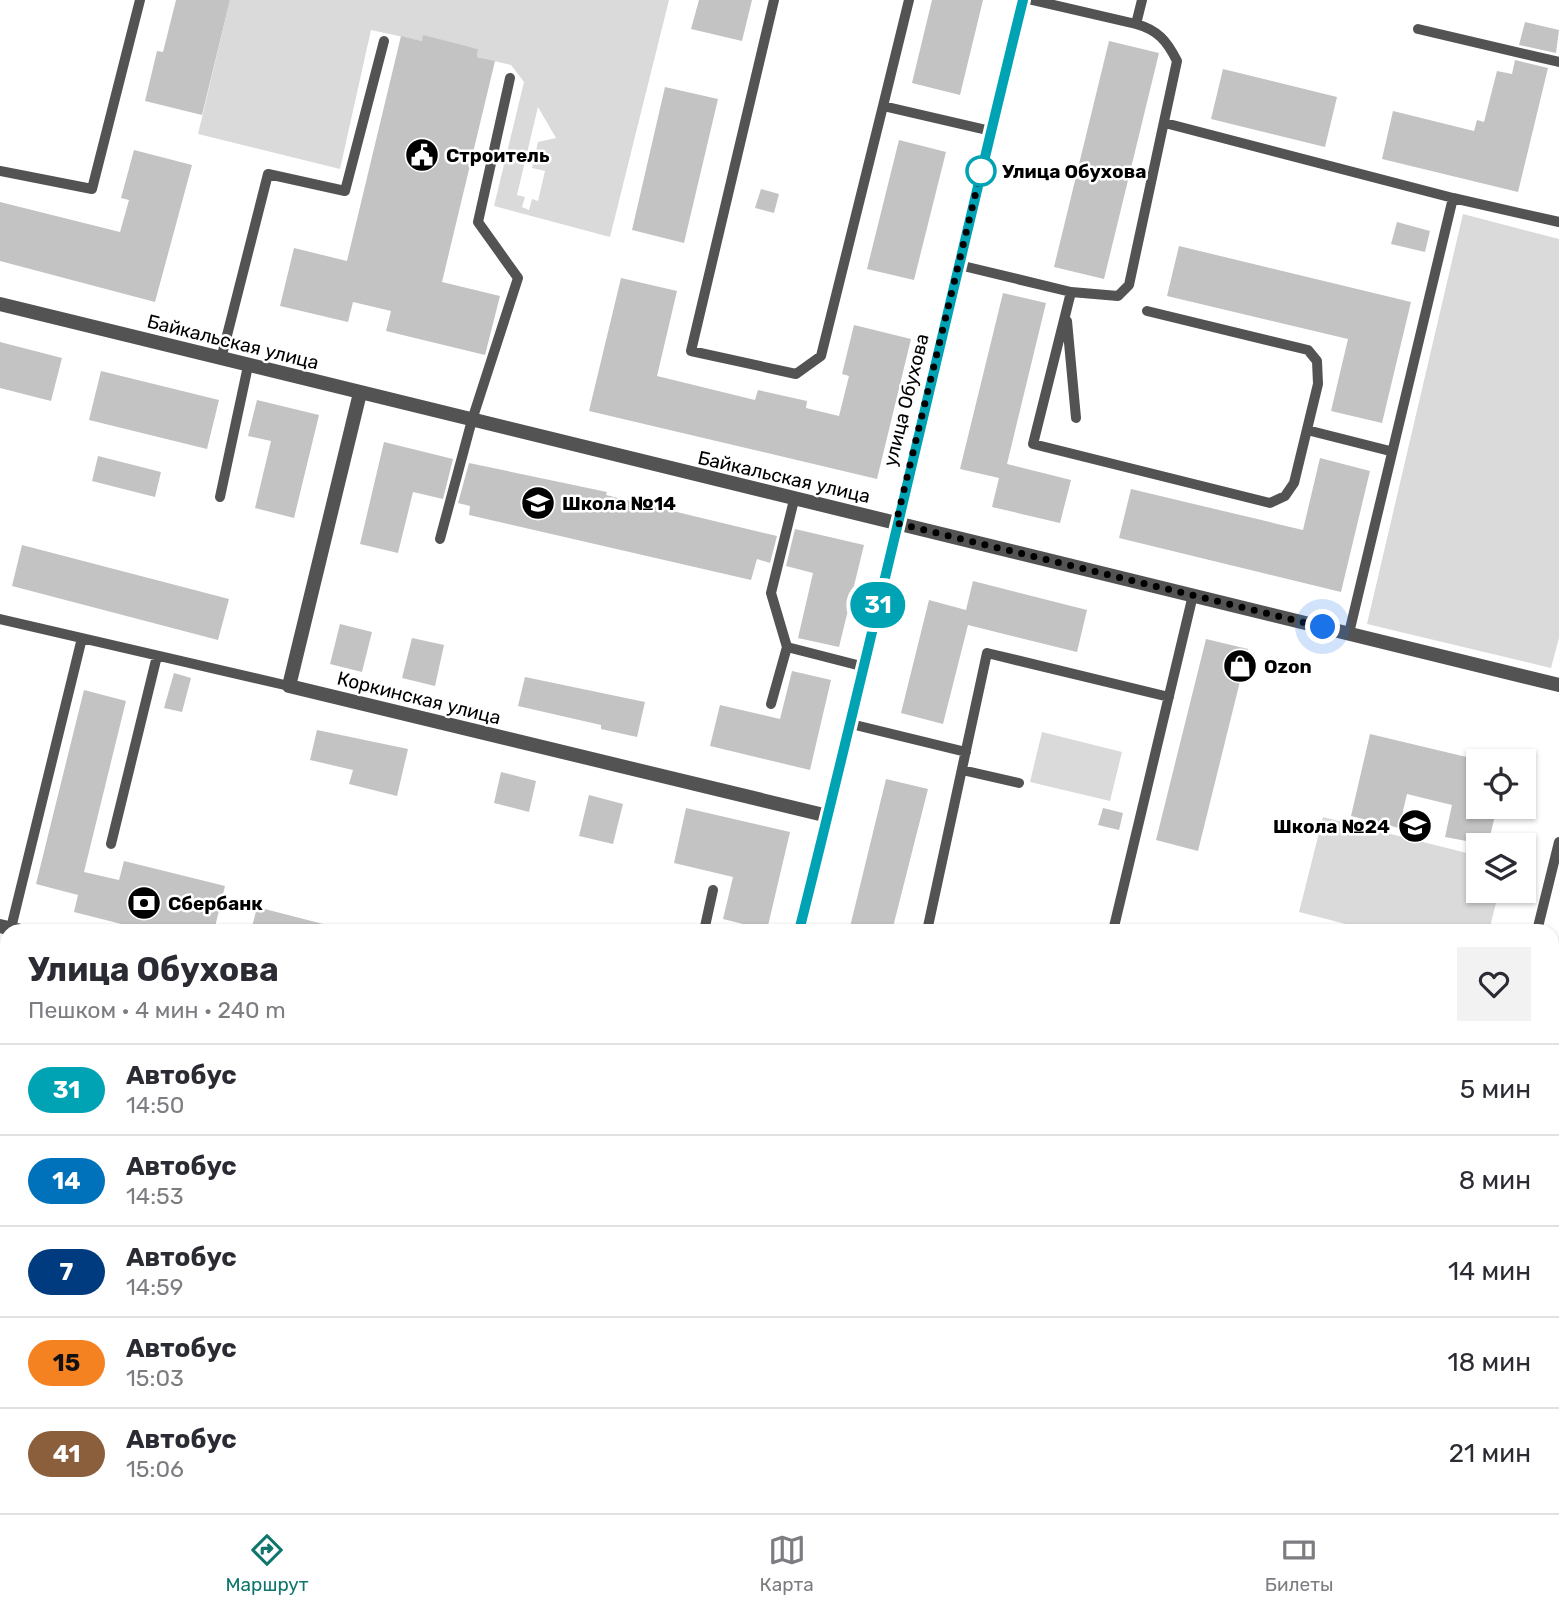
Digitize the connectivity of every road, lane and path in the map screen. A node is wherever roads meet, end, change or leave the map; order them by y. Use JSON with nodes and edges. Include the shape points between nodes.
{"nodes":[{"id":1,"x":140,"y":0,"type":"edge"},
{"id":2,"x":774,"y":0,"type":"edge"},
{"id":3,"x":909,"y":0,"type":"edge"},
{"id":4,"x":1023,"y":0,"type":"edge"},
{"id":5,"x":1032,"y":0,"type":"edge"},
{"id":6,"x":1142,"y":0,"type":"edge"},
{"id":7,"x":1136,"y":24,"type":"junction"},
{"id":8,"x":1418,"y":29,"type":"dead end"},
{"id":9,"x":384,"y":41,"type":"dead end"},
{"id":10,"x":1559,"y":62,"type":"edge"},
{"id":11,"x":510,"y":78,"type":"dead end"},
{"id":12,"x":883,"y":106,"type":"junction"},
{"id":13,"x":1165,"y":123,"type":"junction"},
{"id":14,"x":991,"y":131,"type":"junction"},
{"id":15,"x":0,"y":171,"type":"edge"},
{"id":16,"x":1453,"y":198,"type":"junction"},
{"id":17,"x":1559,"y":222,"type":"edge"},
{"id":18,"x":959,"y":265,"type":"junction"},
{"id":19,"x":1071,"y":292,"type":"junction"},
{"id":20,"x":0,"y":304,"type":"edge"},
{"id":21,"x":1066,"y":311,"type":"junction"},
{"id":22,"x":1147,"y":311,"type":"dead end"},
{"id":23,"x":221,"y":359,"type":"junction"},
{"id":24,"x":248,"y":366,"type":"junction"},
{"id":25,"x":360,"y":393,"type":"junction"},
{"id":26,"x":1076,"y":418,"type":"dead end"},
{"id":27,"x":472,"y":420,"type":"junction"},
{"id":28,"x":1307,"y":430,"type":"junction"},
{"id":29,"x":1390,"y":450,"type":"junction"},
{"id":30,"x":220,"y":497,"type":"dead end"},
{"id":31,"x":794,"y":500,"type":"junction"},
{"id":32,"x":896,"y":523,"type":"junction"},
{"id":33,"x":440,"y":539,"type":"dead end"},
{"id":34,"x":1193,"y":595,"type":"junction"},
{"id":35,"x":0,"y":619,"type":"edge"},
{"id":36,"x":1349,"y":633,"type":"junction"},
{"id":37,"x":82,"y":638,"type":"junction"},
{"id":38,"x":786,"y":647,"type":"junction"},
{"id":39,"x":157,"y":656,"type":"junction"},
{"id":40,"x":865,"y":667,"type":"junction"},
{"id":41,"x":1559,"y":685,"type":"edge"},
{"id":42,"x":289,"y":686,"type":"junction"},
{"id":43,"x":1169,"y":697,"type":"junction"},
{"id":44,"x":771,"y":704,"type":"dead end"},
{"id":45,"x":851,"y":724,"type":"junction"},
{"id":46,"x":966,"y":752,"type":"junction"},
{"id":47,"x":962,"y":770,"type":"junction"},
{"id":48,"x":1019,"y":783,"type":"dead end"},
{"id":49,"x":828,"y":816,"type":"junction"},
{"id":50,"x":1559,"y":842,"type":"edge"},
{"id":51,"x":111,"y":844,"type":"dead end"},
{"id":52,"x":713,"y":890,"type":"dead end"},
{"id":53,"x":12,"y":924,"type":"edge"},
{"id":54,"x":706,"y":924,"type":"edge"},
{"id":55,"x":801,"y":924,"type":"edge"},
{"id":56,"x":929,"y":924,"type":"edge"},
{"id":57,"x":1115,"y":924,"type":"edge"},
{"id":58,"x":1539,"y":924,"type":"edge"}],
"edges":[{"from":1,"to":15,"type":"lane","via":[[92,189]]},
{"from":2,"to":12,"type":"lane","via":[[691,351],[796,374],[821,356]]},
{"from":3,"to":12,"type":"lane"},
{"from":4,"to":14,"type":"street","name":"улица Обухова"},
{"from":5,"to":7,"type":"lane"},
{"from":6,"to":7,"type":"lane"},
{"from":7,"to":13,"type":"lane","via":[[1153,28],[1177,61]]},
{"from":8,"to":10,"type":"lane"},
{"from":9,"to":23,"type":"lane","via":[[345,191],[268,174]]},
{"from":11,"to":27,"type":"lane","via":[[478,222],[518,278]]},
{"from":12,"to":14,"type":"lane"},
{"from":13,"to":16,"type":"lane"},
{"from":13,"to":19,"type":"lane","via":[[1129,285],[1118,296]]},
{"from":14,"to":18,"type":"street","name":"улица Обухова"},
{"from":16,"to":17,"type":"lane"},
{"from":16,"to":29,"type":"lane"},
{"from":18,"to":19,"type":"lane"},
{"from":18,"to":32,"type":"street","name":"улица Обухова"},
{"from":19,"to":21,"type":"lane"},
{"from":20,"to":23,"type":"street","name":"Байкальская улица"},
{"from":21,"to":26,"type":"lane"},
{"from":21,"to":28,"type":"lane","via":[[1033,443],[1270,503],[1285,496],[1294,483]]},
{"from":22,"to":28,"type":"lane","via":[[1308,350],[1317,361],[1318,384]]},
{"from":23,"to":24,"type":"street","name":"Байкальская улица"},
{"from":24,"to":25,"type":"street","name":"Байкальская улица"},
{"from":24,"to":30,"type":"lane"},
{"from":25,"to":27,"type":"street","name":"Байкальская улица"},
{"from":25,"to":42,"type":"street"},
{"from":27,"to":31,"type":"street","name":"Байкальская улица"},
{"from":27,"to":33,"type":"lane"},
{"from":28,"to":29,"type":"lane"},
{"from":29,"to":36,"type":"lane"},
{"from":31,"to":32,"type":"street","name":"Байкальская улица"},
{"from":31,"to":38,"type":"lane","via":[[771,593]]},
{"from":32,"to":34,"type":"street","name":"Байкальская улица"},
{"from":32,"to":40,"type":"street","name":"улица Обухова"},
{"from":34,"to":36,"type":"street","name":"Байкальская улица"},
{"from":34,"to":43,"type":"lane"},
{"from":35,"to":37,"type":"lane","name":"Коркинская улица"},
{"from":36,"to":41,"type":"street","name":"Байкальская улица"},
{"from":37,"to":39,"type":"lane","name":"Коркинская улица"},
{"from":37,"to":53,"type":"lane"},
{"from":38,"to":40,"type":"lane"},
{"from":38,"to":44,"type":"lane"},
{"from":39,"to":42,"type":"lane","name":"Коркинская улица"},
{"from":39,"to":51,"type":"lane"},
{"from":40,"to":45,"type":"street","name":"улица Обухова"},
{"from":42,"to":49,"type":"street","name":"Коркинская улица"},
{"from":43,"to":46,"type":"lane","via":[[987,653]]},
{"from":43,"to":57,"type":"lane"},
{"from":45,"to":46,"type":"lane"},
{"from":45,"to":49,"type":"street","name":"улица Обухова"},
{"from":46,"to":47,"type":"lane"},
{"from":47,"to":48,"type":"lane"},
{"from":47,"to":56,"type":"lane"},
{"from":49,"to":55,"type":"street","name":"улица Обухова"},
{"from":50,"to":58,"type":"lane"},
{"from":52,"to":54,"type":"lane"}]}
